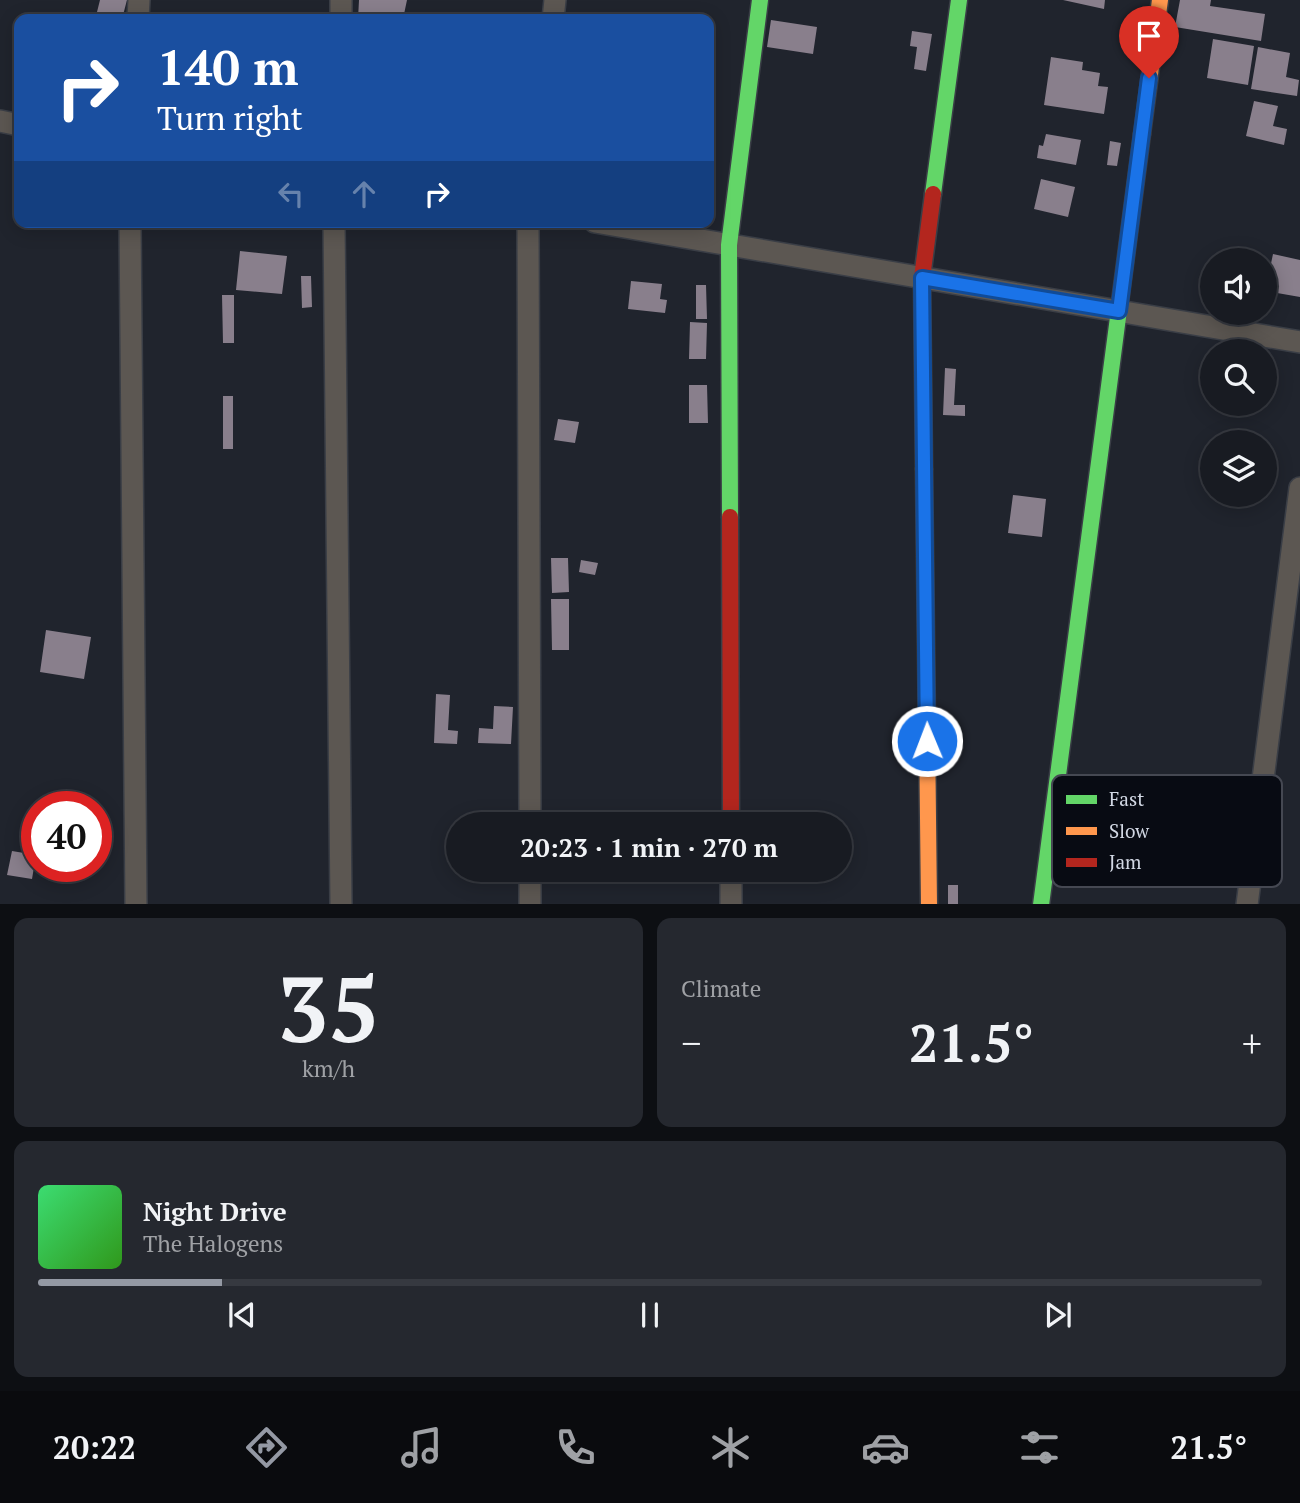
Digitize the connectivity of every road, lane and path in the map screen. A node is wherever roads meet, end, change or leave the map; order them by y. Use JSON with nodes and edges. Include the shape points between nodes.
{"nodes":[{"id":1,"x":760,"y":0,"type":"edge"},
{"id":2,"x":959,"y":0,"type":"edge"},
{"id":3,"x":1160,"y":0,"type":"edge"},
{"id":4,"x":130,"y":228,"type":"edge"},
{"id":5,"x":334,"y":228,"type":"edge"},
{"id":6,"x":528,"y":228,"type":"edge"},
{"id":7,"x":631,"y":228,"type":"edge"},
{"id":8,"x":729,"y":245,"type":"junction"},
{"id":9,"x":922,"y":278,"type":"junction"},
{"id":10,"x":1119,"y":311,"type":"junction"},
{"id":11,"x":1300,"y":342,"type":"edge"},
{"id":12,"x":1300,"y":488,"type":"edge"},
{"id":13,"x":1058,"y":775,"type":"edge"},
{"id":14,"x":1264,"y":775,"type":"edge"},
{"id":15,"x":530,"y":812,"type":"edge"},
{"id":16,"x":731,"y":812,"type":"edge"},
{"id":17,"x":1052,"y":821,"type":"edge"},
{"id":18,"x":530,"y":882,"type":"edge"},
{"id":19,"x":731,"y":882,"type":"edge"},
{"id":20,"x":136,"y":904,"type":"edge"},
{"id":21,"x":341,"y":904,"type":"edge"},
{"id":22,"x":530,"y":904,"type":"edge"},
{"id":23,"x":731,"y":904,"type":"edge"},
{"id":24,"x":929,"y":904,"type":"edge"},
{"id":25,"x":1041,"y":904,"type":"edge"}],
"edges":[{"from":1,"to":8,"type":"street"},
{"from":2,"to":9,"type":"street"},
{"from":3,"to":10,"type":"street"},
{"from":4,"to":20,"type":"street"},
{"from":5,"to":21,"type":"street"},
{"from":6,"to":15,"type":"street"},
{"from":7,"to":8,"type":"street"},
{"from":8,"to":9,"type":"street"},
{"from":8,"to":16,"type":"street"},
{"from":9,"to":10,"type":"street"},
{"from":9,"to":24,"type":"street"},
{"from":10,"to":11,"type":"street"},
{"from":10,"to":13,"type":"street"},
{"from":12,"to":14,"type":"street"},
{"from":17,"to":25,"type":"street"},
{"from":18,"to":22,"type":"street"},
{"from":19,"to":23,"type":"street"}]}
